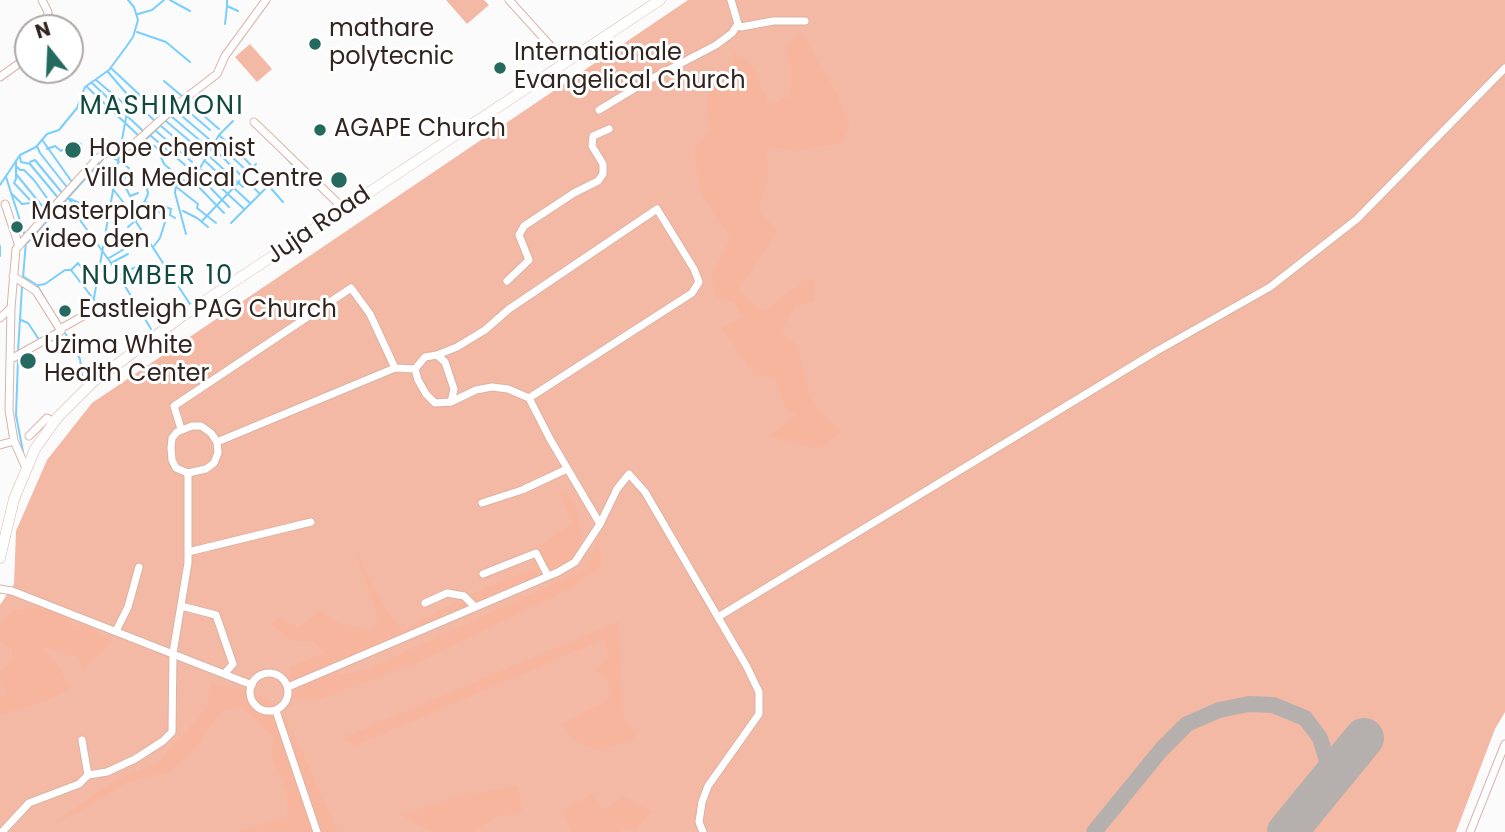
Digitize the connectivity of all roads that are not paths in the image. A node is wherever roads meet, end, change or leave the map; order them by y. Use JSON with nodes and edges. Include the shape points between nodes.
{"nodes":[{"id":1,"x":266,"y":0,"type":"edge"},
{"id":2,"x":509,"y":0,"type":"edge"},
{"id":3,"x":660,"y":0,"type":"edge"},
{"id":4,"x":731,"y":0,"type":"edge"},
{"id":5,"x":805,"y":21,"type":"dead end"},
{"id":6,"x":738,"y":24,"type":"junction"},
{"id":7,"x":566,"y":63,"type":"junction"},
{"id":8,"x":1505,"y":68,"type":"edge"},
{"id":9,"x":599,"y":110,"type":"dead end"},
{"id":10,"x":254,"y":122,"type":"dead end"},
{"id":11,"x":609,"y":129,"type":"dead end"},
{"id":12,"x":5,"y":204,"type":"dead end"},
{"id":13,"x":344,"y":209,"type":"junction"},
{"id":14,"x":18,"y":247,"type":"junction"},
{"id":15,"x":13,"y":276,"type":"junction"},
{"id":16,"x":507,"y":281,"type":"dead end"},
{"id":17,"x":11,"y":308,"type":"junction"},
{"id":18,"x":85,"y":315,"type":"dead end"},
{"id":19,"x":0,"y":318,"type":"edge"},
{"id":20,"x":60,"y":329,"type":"junction"},
{"id":21,"x":437,"y":355,"type":"junction"},
{"id":22,"x":11,"y":359,"type":"junction"},
{"id":23,"x":395,"y":368,"type":"junction"},
{"id":24,"x":415,"y":369,"type":"junction"},
{"id":25,"x":529,"y":398,"type":"junction"},
{"id":26,"x":451,"y":402,"type":"junction"},
{"id":27,"x":54,"y":422,"type":"junction"},
{"id":28,"x":181,"y":429,"type":"junction"},
{"id":29,"x":29,"y":436,"type":"dead end"},
{"id":30,"x":14,"y":441,"type":"junction"},
{"id":31,"x":217,"y":442,"type":"junction"},
{"id":32,"x":0,"y":445,"type":"edge"},
{"id":33,"x":26,"y":468,"type":"junction"},
{"id":34,"x":568,"y":468,"type":"junction"},
{"id":35,"x":188,"y":473,"type":"junction"},
{"id":36,"x":482,"y":503,"type":"dead end"},
{"id":37,"x":311,"y":522,"type":"dead end"},
{"id":38,"x":600,"y":524,"type":"junction"},
{"id":39,"x":6,"y":531,"type":"junction"},
{"id":40,"x":0,"y":543,"type":"edge"},
{"id":41,"x":188,"y":552,"type":"junction"},
{"id":42,"x":0,"y":558,"type":"edge"},
{"id":43,"x":139,"y":567,"type":"dead end"},
{"id":44,"x":483,"y":574,"type":"dead end"},
{"id":45,"x":548,"y":576,"type":"junction"},
{"id":46,"x":0,"y":589,"type":"edge"},
{"id":47,"x":425,"y":603,"type":"dead end"},
{"id":48,"x":181,"y":606,"type":"junction"},
{"id":49,"x":475,"y":607,"type":"junction"},
{"id":50,"x":718,"y":617,"type":"junction"},
{"id":51,"x":116,"y":631,"type":"junction"},
{"id":52,"x":173,"y":653,"type":"junction"},
{"id":53,"x":225,"y":673,"type":"junction"},
{"id":54,"x":252,"y":685,"type":"junction"},
{"id":55,"x":288,"y":687,"type":"junction"},
{"id":56,"x":276,"y":710,"type":"junction"},
{"id":57,"x":82,"y":740,"type":"dead end"},
{"id":58,"x":1505,"y":744,"type":"edge"},
{"id":59,"x":88,"y":775,"type":"junction"},
{"id":60,"x":2,"y":832,"type":"edge"},
{"id":61,"x":317,"y":832,"type":"edge"},
{"id":62,"x":703,"y":832,"type":"edge"},
{"id":63,"x":1470,"y":832,"type":"edge"}],
"edges":[{"from":1,"to":14,"type":"street","via":[[217,74],[134,144],[96,160]]},
{"from":2,"to":7,"type":"street"},
{"from":3,"to":7,"type":"main road","name":"Juja Road"},
{"from":4,"to":6,"type":"street"},
{"from":5,"to":6,"type":"street"},
{"from":6,"to":9,"type":"street","via":[[716,45]]},
{"from":7,"to":13,"type":"main road","name":"Juja Road"},
{"from":8,"to":50,"type":"street","via":[[1357,219],[1270,287]]},
{"from":10,"to":13,"type":"street"},
{"from":11,"to":16,"type":"street","via":[[593,136],[592,146],[604,164],[603,174],[524,226],[519,235],[529,260]]},
{"from":12,"to":14,"type":"street"},
{"from":13,"to":27,"type":"main road","name":"Juja Road","via":[[140,346],[88,385]]},
{"from":14,"to":15,"type":"street"},
{"from":15,"to":17,"type":"street"},
{"from":15,"to":20,"type":"street","via":[[36,291]]},
{"from":17,"to":19,"type":"street"},
{"from":17,"to":22,"type":"street"},
{"from":18,"to":20,"type":"street"},
{"from":20,"to":22,"type":"street"},
{"from":21,"to":24,"type":"street","via":[[425,357]]},
{"from":21,"to":25,"type":"street","via":[[485,330],[657,209],[694,269],[699,282],[692,293]]},
{"from":21,"to":26,"type":"street","via":[[445,362],[454,389]]},
{"from":22,"to":30,"type":"street"},
{"from":23,"to":24,"type":"street"},
{"from":23,"to":28,"type":"street","via":[[370,313],[351,288],[174,406]]},
{"from":23,"to":31,"type":"street"},
{"from":24,"to":26,"type":"street","via":[[435,403]]},
{"from":25,"to":26,"type":"street","via":[[492,387]]},
{"from":25,"to":34,"type":"street"},
{"from":27,"to":29,"type":"street","via":[[47,418]]},
{"from":27,"to":33,"type":"main road","name":"Juja Road"},
{"from":28,"to":31,"type":"street","via":[[201,426]]},
{"from":28,"to":35,"type":"street","via":[[172,438],[172,460],[176,468]]},
{"from":30,"to":32,"type":"street"},
{"from":30,"to":33,"type":"street"},
{"from":31,"to":35,"type":"street","via":[[214,463]]},
{"from":33,"to":39,"type":"main road","name":"Juja Road"},
{"from":34,"to":36,"type":"street","via":[[522,491]]},
{"from":34,"to":38,"type":"street"},
{"from":35,"to":41,"type":"street"},
{"from":37,"to":41,"type":"street"},
{"from":38,"to":45,"type":"street","via":[[575,562]]},
{"from":38,"to":50,"type":"street","via":[[629,474],[645,492]]},
{"from":39,"to":40,"type":"main road"},
{"from":39,"to":42,"type":"main road"},
{"from":41,"to":48,"type":"street"},
{"from":43,"to":51,"type":"street"},
{"from":44,"to":45,"type":"street","via":[[536,553]]},
{"from":45,"to":49,"type":"street"},
{"from":46,"to":51,"type":"street"},
{"from":47,"to":49,"type":"street","via":[[447,593],[464,596]]},
{"from":48,"to":52,"type":"street"},
{"from":48,"to":53,"type":"street","via":[[216,615],[233,664]]},
{"from":49,"to":55,"type":"street"},
{"from":50,"to":62,"type":"street","via":[[759,692],[759,714],[708,786],[699,822]]},
{"from":51,"to":52,"type":"street"},
{"from":52,"to":53,"type":"street"},
{"from":52,"to":59,"type":"street","via":[[172,732],[135,759]]},
{"from":53,"to":54,"type":"street"},
{"from":54,"to":55,"type":"street","via":[[257,678],[275,674]]},
{"from":54,"to":56,"type":"street","via":[[253,702],[267,712]]},
{"from":55,"to":56,"type":"street","via":[[286,701]]},
{"from":56,"to":61,"type":"street"},
{"from":57,"to":59,"type":"street"},
{"from":58,"to":63,"type":"street"},
{"from":59,"to":60,"type":"street","via":[[79,784],[29,803]]}]}
